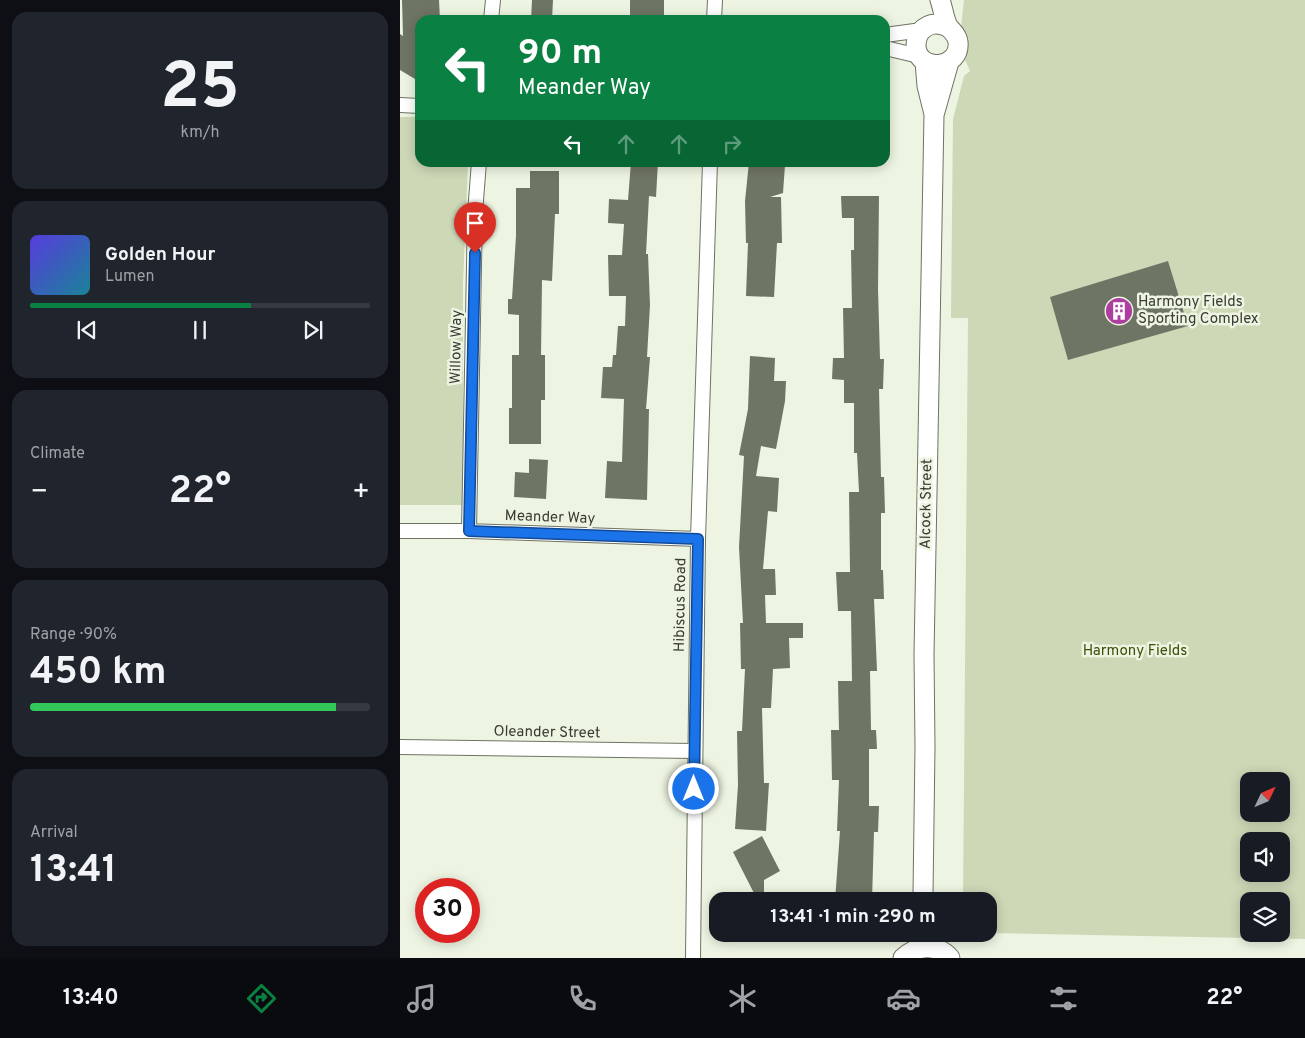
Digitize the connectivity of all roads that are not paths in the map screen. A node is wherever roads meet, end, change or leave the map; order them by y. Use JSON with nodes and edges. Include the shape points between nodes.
{"nodes":[{"id":1,"x":493,"y":0,"type":"edge"},
{"id":2,"x":714,"y":0,"type":"edge"},
{"id":3,"x":932,"y":0,"type":"edge"},
{"id":4,"x":940,"y":0,"type":"edge"},
{"id":5,"x":492,"y":15,"type":"edge"},
{"id":6,"x":714,"y":15,"type":"edge"},
{"id":7,"x":948,"y":26,"type":"junction"},
{"id":8,"x":924,"y":29,"type":"junction"},
{"id":9,"x":890,"y":34,"type":"edge"},
{"id":10,"x":890,"y":49,"type":"edge"},
{"id":11,"x":922,"y":59,"type":"junction"},
{"id":12,"x":949,"y":62,"type":"junction"},
{"id":13,"x":400,"y":105,"type":"edge"},
{"id":14,"x":415,"y":106,"type":"edge"},
{"id":15,"x":934,"y":115,"type":"junction"},
{"id":16,"x":479,"y":167,"type":"edge"},
{"id":17,"x":710,"y":167,"type":"edge"},
{"id":18,"x":400,"y":531,"type":"edge"},
{"id":19,"x":469,"y":531,"type":"junction"},
{"id":20,"x":698,"y":539,"type":"junction"},
{"id":21,"x":400,"y":747,"type":"edge"},
{"id":22,"x":694,"y":751,"type":"junction"},
{"id":23,"x":923,"y":892,"type":"edge"},
{"id":24,"x":909,"y":942,"type":"edge"},
{"id":25,"x":942,"y":942,"type":"edge"},
{"id":26,"x":948,"y":956,"type":"edge"},
{"id":27,"x":904,"y":957,"type":"edge"},
{"id":28,"x":693,"y":958,"type":"edge"}],
"edges":[{"from":1,"to":5,"type":"street"},
{"from":2,"to":6,"type":"street"},
{"from":3,"to":8,"type":"main road","name":"Alcock Street"},
{"from":4,"to":7,"type":"main road","name":"Alcock Street"},
{"from":7,"to":8,"type":"main road","via":[[933,24]]},
{"from":7,"to":12,"type":"main road","name":"Alcock Street","via":[[954,32],[958,46]]},
{"from":8,"to":9,"type":"street"},
{"from":8,"to":11,"type":"main road","name":"Alcock Street","via":[[916,40]]},
{"from":10,"to":11,"type":"street"},
{"from":11,"to":12,"type":"main road","via":[[933,65]]},
{"from":11,"to":15,"type":"main road","name":"Alcock Street"},
{"from":12,"to":15,"type":"main road","name":"Alcock Street"},
{"from":13,"to":14,"type":"street"},
{"from":15,"to":23,"type":"main road","name":"Alcock Street","via":[[924,646]]},
{"from":16,"to":19,"type":"street","name":"Willow Way"},
{"from":17,"to":20,"type":"street","name":"Hibiscus Road"},
{"from":18,"to":19,"type":"street","name":"Meander Way"},
{"from":19,"to":20,"type":"street","name":"Meander Way"},
{"from":20,"to":22,"type":"street","name":"Hibiscus Road"},
{"from":21,"to":22,"type":"street","name":"Oleander Street"},
{"from":22,"to":28,"type":"street","name":"Hibiscus Road"},
{"from":24,"to":27,"type":"main road"},
{"from":25,"to":26,"type":"main road"},
{"from":26,"to":27,"type":"main road","via":[[939,950],[922,948]]}]}
